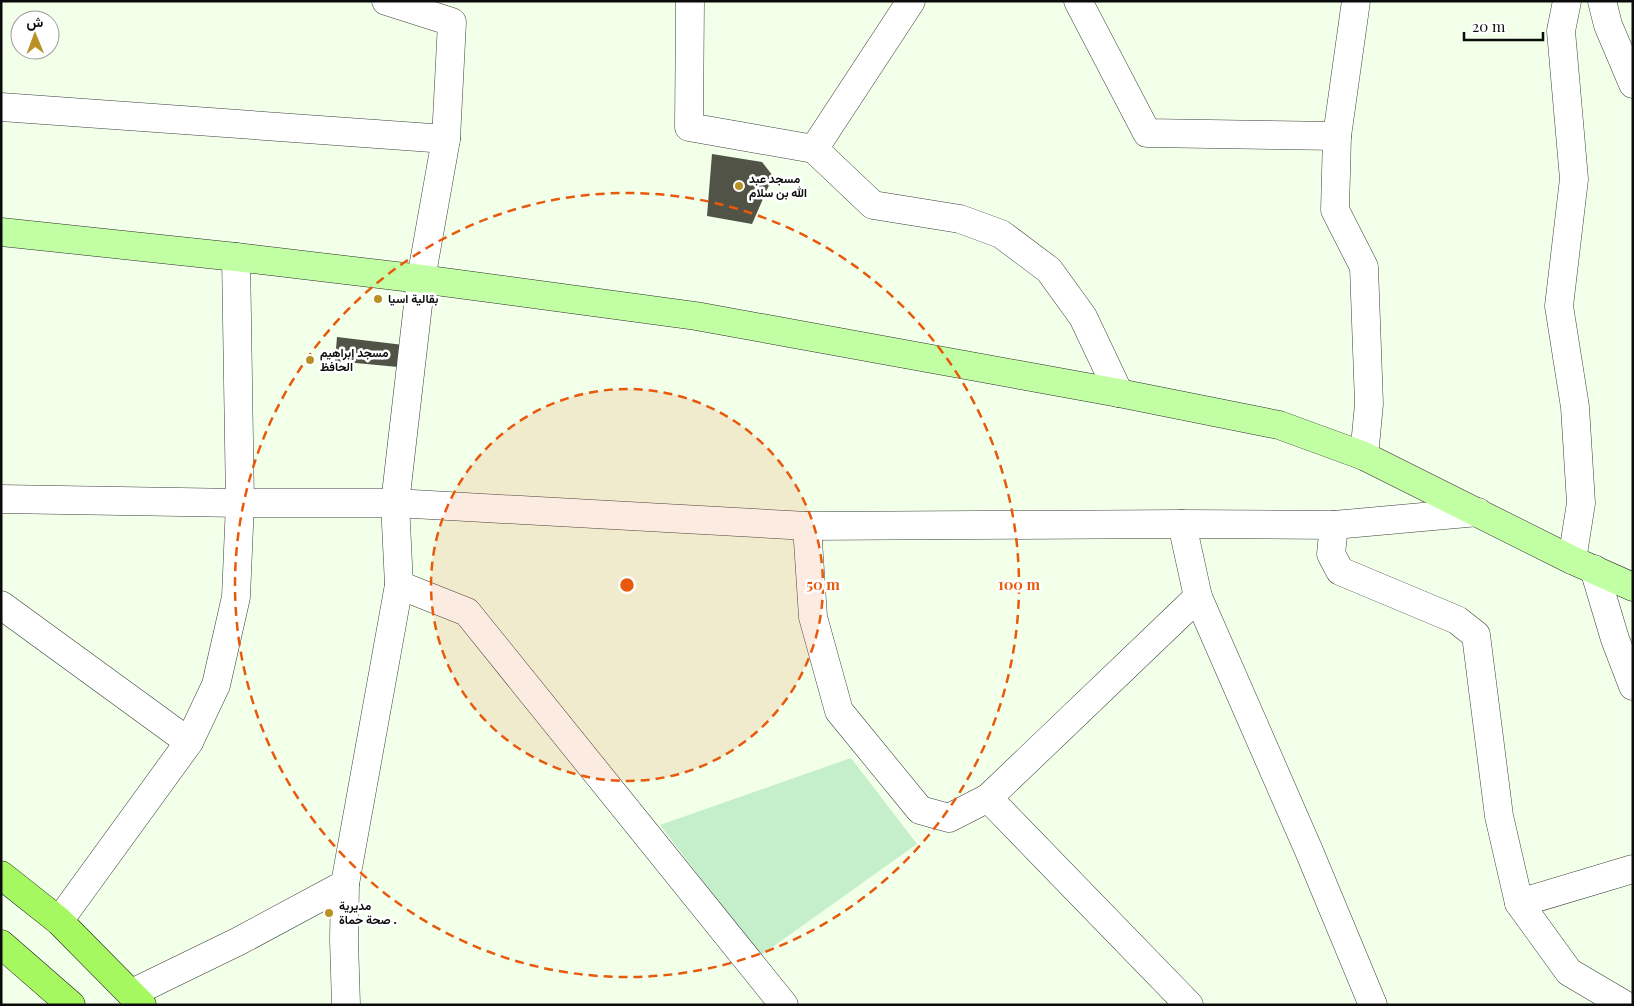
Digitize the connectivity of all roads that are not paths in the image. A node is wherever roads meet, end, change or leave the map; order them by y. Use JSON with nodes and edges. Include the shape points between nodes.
{"nodes":[{"id":1,"x":386,"y":1,"type":"edge"},
{"id":2,"x":690,"y":1,"type":"edge"},
{"id":3,"x":911,"y":1,"type":"edge"},
{"id":4,"x":1078,"y":1,"type":"edge"},
{"id":5,"x":1356,"y":1,"type":"edge"},
{"id":6,"x":1567,"y":1,"type":"edge"},
{"id":7,"x":1602,"y":1,"type":"edge"},
{"id":8,"x":1633,"y":84,"type":"edge"},
{"id":9,"x":1,"y":107,"type":"edge"},
{"id":10,"x":1337,"y":136,"type":"junction"},
{"id":11,"x":446,"y":139,"type":"junction"},
{"id":12,"x":814,"y":150,"type":"junction"},
{"id":13,"x":1,"y":232,"type":"edge"},
{"id":14,"x":236,"y":257,"type":"junction"},
{"id":15,"x":421,"y":279,"type":"junction"},
{"id":16,"x":1119,"y":393,"type":"junction"},
{"id":17,"x":1364,"y":456,"type":"junction"},
{"id":18,"x":1,"y":499,"type":"edge"},
{"id":19,"x":240,"y":503,"type":"junction"},
{"id":20,"x":395,"y":503,"type":"junction"},
{"id":21,"x":1478,"y":512,"type":"junction"},
{"id":22,"x":1182,"y":524,"type":"junction"},
{"id":23,"x":1334,"y":525,"type":"junction"},
{"id":24,"x":807,"y":526,"type":"junction"},
{"id":25,"x":1583,"y":564,"type":"junction"},
{"id":26,"x":399,"y":585,"type":"junction"},
{"id":27,"x":1633,"y":587,"type":"edge"},
{"id":28,"x":1198,"y":597,"type":"junction"},
{"id":29,"x":1,"y":606,"type":"edge"},
{"id":30,"x":1633,"y":686,"type":"edge"},
{"id":31,"x":189,"y":742,"type":"junction"},
{"id":32,"x":988,"y":798,"type":"junction"},
{"id":33,"x":1633,"y":869,"type":"edge"},
{"id":34,"x":1,"y":875,"type":"edge"},
{"id":35,"x":345,"y":884,"type":"junction"},
{"id":36,"x":1519,"y":903,"type":"junction"},
{"id":37,"x":59,"y":921,"type":"junction"},
{"id":38,"x":1,"y":944,"type":"edge"},
{"id":39,"x":137,"y":999,"type":"edge"},
{"id":40,"x":71,"y":1005,"type":"edge"},
{"id":41,"x":346,"y":1005,"type":"edge"},
{"id":42,"x":784,"y":1005,"type":"edge"},
{"id":43,"x":1189,"y":1005,"type":"edge"},
{"id":44,"x":1373,"y":1005,"type":"edge"},
{"id":45,"x":1625,"y":1005,"type":"edge"}],
"edges":[{"from":1,"to":11,"type":"street","via":[[452,22]]},
{"from":2,"to":12,"type":"street","via":[[689,127]]},
{"from":3,"to":12,"type":"street"},
{"from":4,"to":10,"type":"street","via":[[1147,133]]},
{"from":5,"to":10,"type":"street"},
{"from":6,"to":25,"type":"street","via":[[1561,31],[1574,179],[1559,306],[1575,407]]},
{"from":7,"to":8,"type":"street","via":[[1608,25]]},
{"from":9,"to":11,"type":"street"},
{"from":10,"to":17,"type":"street","via":[[1335,210],[1364,267],[1369,404]]},
{"from":11,"to":15,"type":"street"},
{"from":12,"to":16,"type":"street","via":[[873,204],[960,220],[1001,234],[1049,270],[1083,317]]},
{"from":13,"to":14,"type":"main road"},
{"from":14,"to":15,"type":"main road"},
{"from":14,"to":19,"type":"street"},
{"from":15,"to":16,"type":"main road","via":[[696,316]]},
{"from":15,"to":20,"type":"street"},
{"from":16,"to":17,"type":"main road","via":[[1279,425]]},
{"from":17,"to":21,"type":"main road"},
{"from":18,"to":19,"type":"street"},
{"from":19,"to":20,"type":"street"},
{"from":19,"to":31,"type":"street","via":[[236,597],[216,685]]},
{"from":20,"to":24,"type":"street"},
{"from":20,"to":26,"type":"street"},
{"from":21,"to":23,"type":"street"},
{"from":21,"to":25,"type":"main road"},
{"from":22,"to":23,"type":"street"},
{"from":22,"to":24,"type":"street"},
{"from":22,"to":28,"type":"street"},
{"from":23,"to":36,"type":"street","via":[[1331,554],[1340,571],[1457,620],[1476,635],[1499,816]]},
{"from":24,"to":32,"type":"street","via":[[813,617],[839,711],[920,810],[949,818]]},
{"from":25,"to":27,"type":"main road"},
{"from":25,"to":30,"type":"street"},
{"from":26,"to":35,"type":"street"},
{"from":26,"to":42,"type":"street","via":[[467,612]]},
{"from":28,"to":32,"type":"street"},
{"from":28,"to":44,"type":"street"},
{"from":29,"to":31,"type":"street"},
{"from":31,"to":37,"type":"street"},
{"from":32,"to":43,"type":"street"},
{"from":33,"to":36,"type":"street"},
{"from":34,"to":37,"type":"main road"},
{"from":35,"to":39,"type":"street"},
{"from":35,"to":41,"type":"street"},
{"from":36,"to":45,"type":"street","via":[[1569,972]]},
{"from":37,"to":39,"type":"main road"},
{"from":38,"to":40,"type":"main road"}]}
